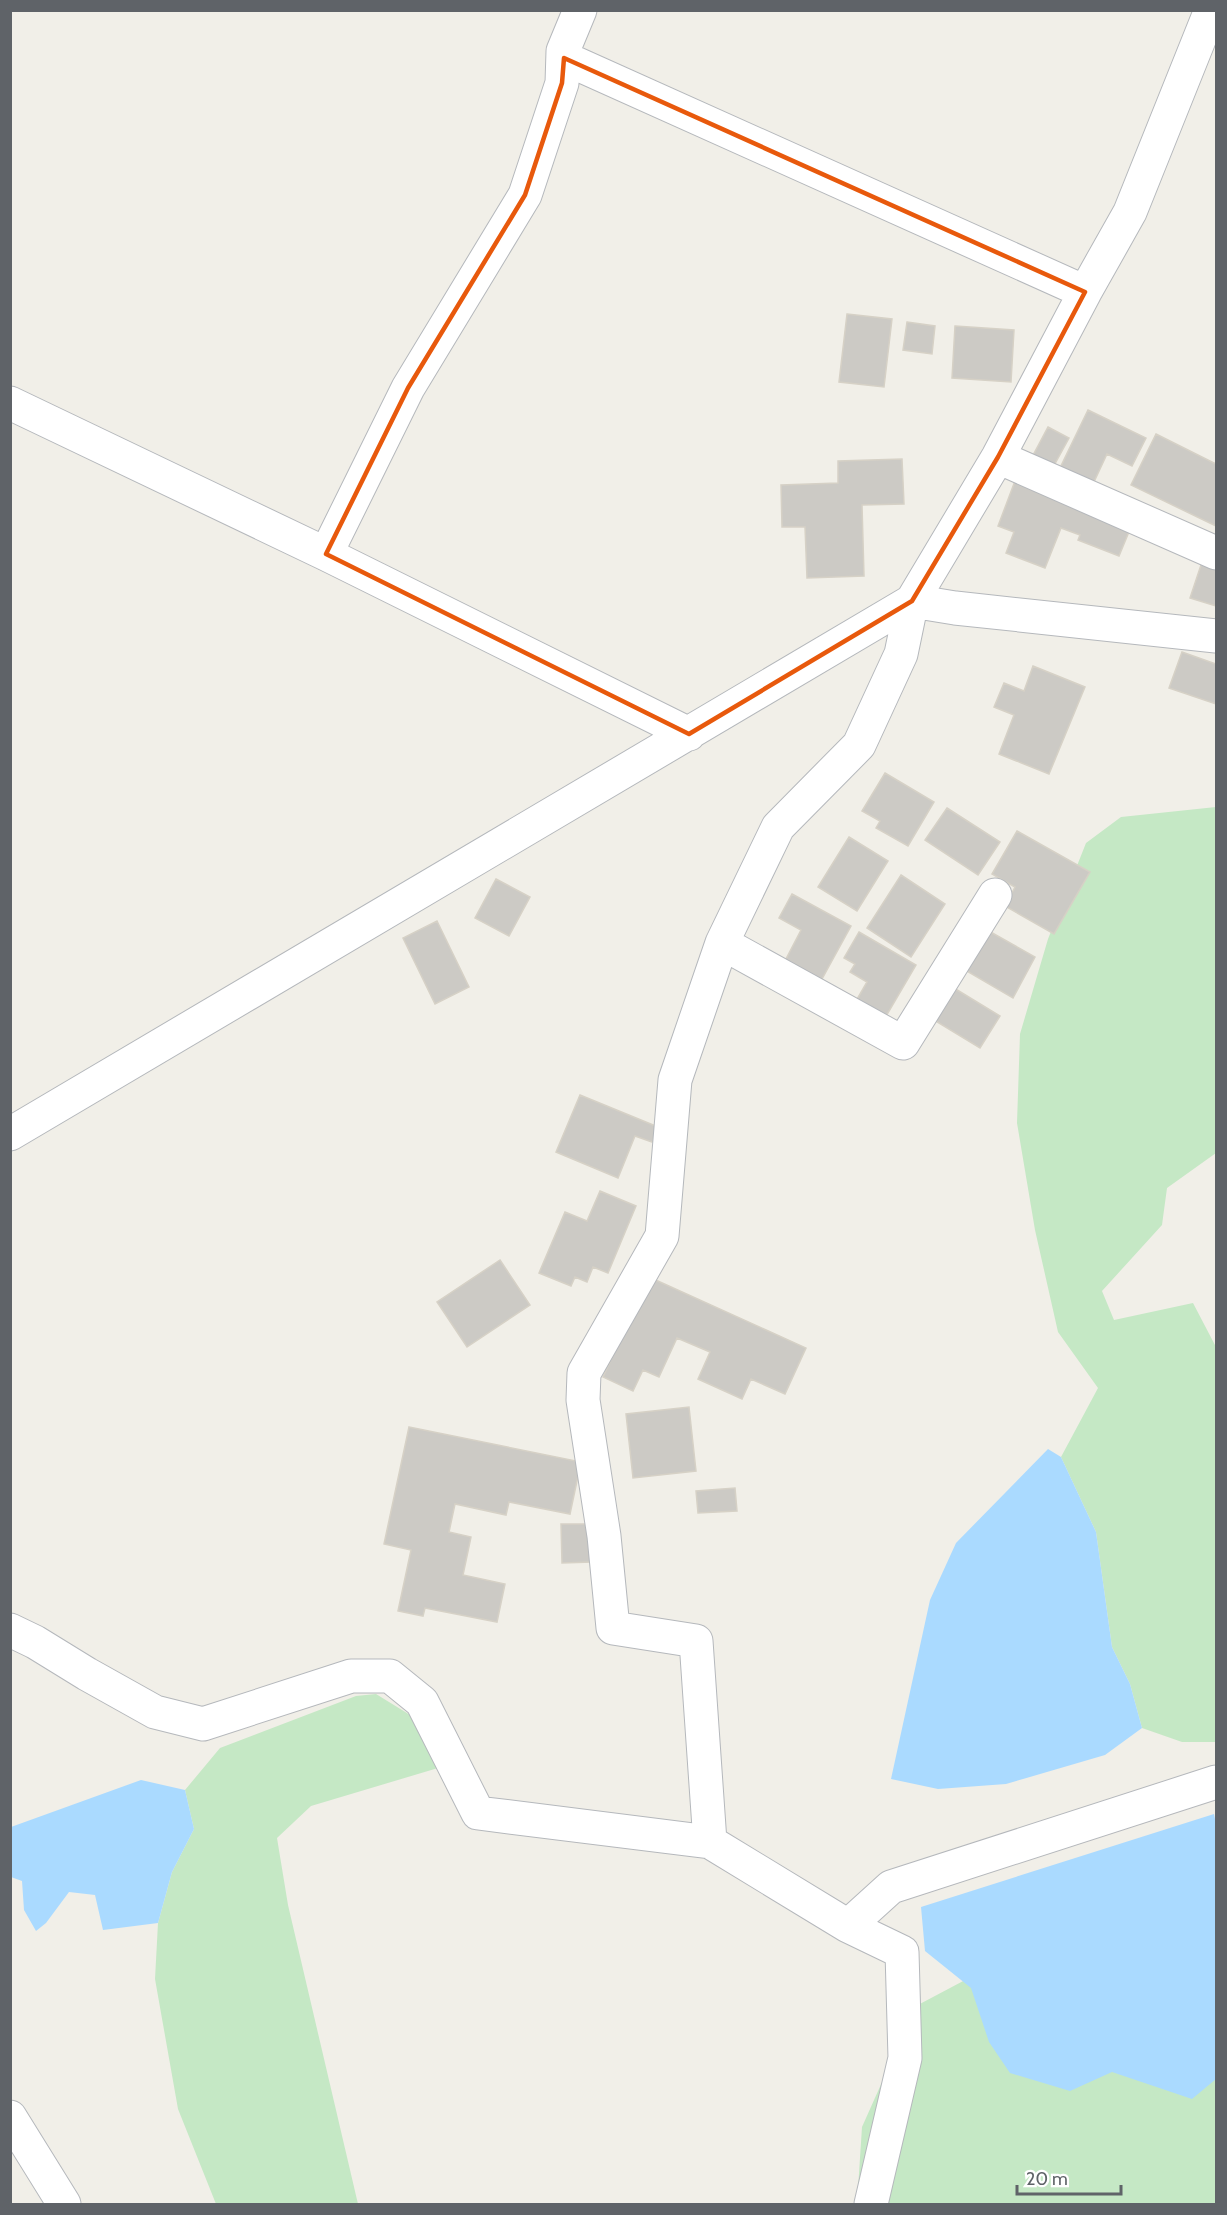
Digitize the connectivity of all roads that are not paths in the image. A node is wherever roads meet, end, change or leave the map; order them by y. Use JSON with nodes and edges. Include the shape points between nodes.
{"nodes":[{"id":1,"x":580,"y":10,"type":"edge"},
{"id":2,"x":1211,"y":10,"type":"edge"},
{"id":3,"x":564,"y":58,"type":"junction"},
{"id":4,"x":1085,"y":292,"type":"junction"},
{"id":5,"x":10,"y":403,"type":"edge"},
{"id":6,"x":998,"y":457,"type":"junction"},
{"id":7,"x":1216,"y":553,"type":"edge"},
{"id":8,"x":326,"y":554,"type":"junction"},
{"id":9,"x":912,"y":601,"type":"junction"},
{"id":10,"x":1216,"y":636,"type":"edge"},
{"id":11,"x":689,"y":734,"type":"junction"},
{"id":12,"x":994,"y":895,"type":"dead end"},
{"id":13,"x":722,"y":944,"type":"junction"},
{"id":14,"x":10,"y":1134,"type":"edge"},
{"id":15,"x":10,"y":1630,"type":"edge"},
{"id":16,"x":1216,"y":1782,"type":"edge"},
{"id":17,"x":711,"y":1842,"type":"junction"},
{"id":18,"x":848,"y":1926,"type":"junction"},
{"id":19,"x":10,"y":2117,"type":"edge"},
{"id":20,"x":64,"y":2205,"type":"edge"},
{"id":21,"x":871,"y":2205,"type":"edge"}],
"edges":[{"from":1,"to":3,"type":"street","via":[[563,51]]},
{"from":2,"to":4,"type":"street","via":[[1130,212]]},
{"from":3,"to":4,"type":"street"},
{"from":3,"to":8,"type":"street","via":[[562,83],[525,195],[408,388]]},
{"from":4,"to":6,"type":"street"},
{"from":5,"to":8,"type":"street"},
{"from":6,"to":7,"type":"street"},
{"from":6,"to":9,"type":"street"},
{"from":8,"to":11,"type":"street"},
{"from":9,"to":10,"type":"street"},
{"from":9,"to":11,"type":"street"},
{"from":9,"to":13,"type":"street","via":[[901,654],[859,745],[778,827]]},
{"from":11,"to":14,"type":"street"},
{"from":12,"to":13,"type":"street","via":[[903,1043]]},
{"from":13,"to":17,"type":"street","via":[[675,1080],[662,1236],[584,1373],[583,1400],[614,1628],[696,1641]]},
{"from":15,"to":17,"type":"street","via":[[155,1712],[203,1724],[351,1676],[390,1676],[422,1702],[478,1813]]},
{"from":16,"to":18,"type":"street","via":[[891,1887]]},
{"from":17,"to":18,"type":"street"},
{"from":18,"to":21,"type":"street","via":[[902,1952],[905,2058]]},
{"from":19,"to":20,"type":"street"}]}
